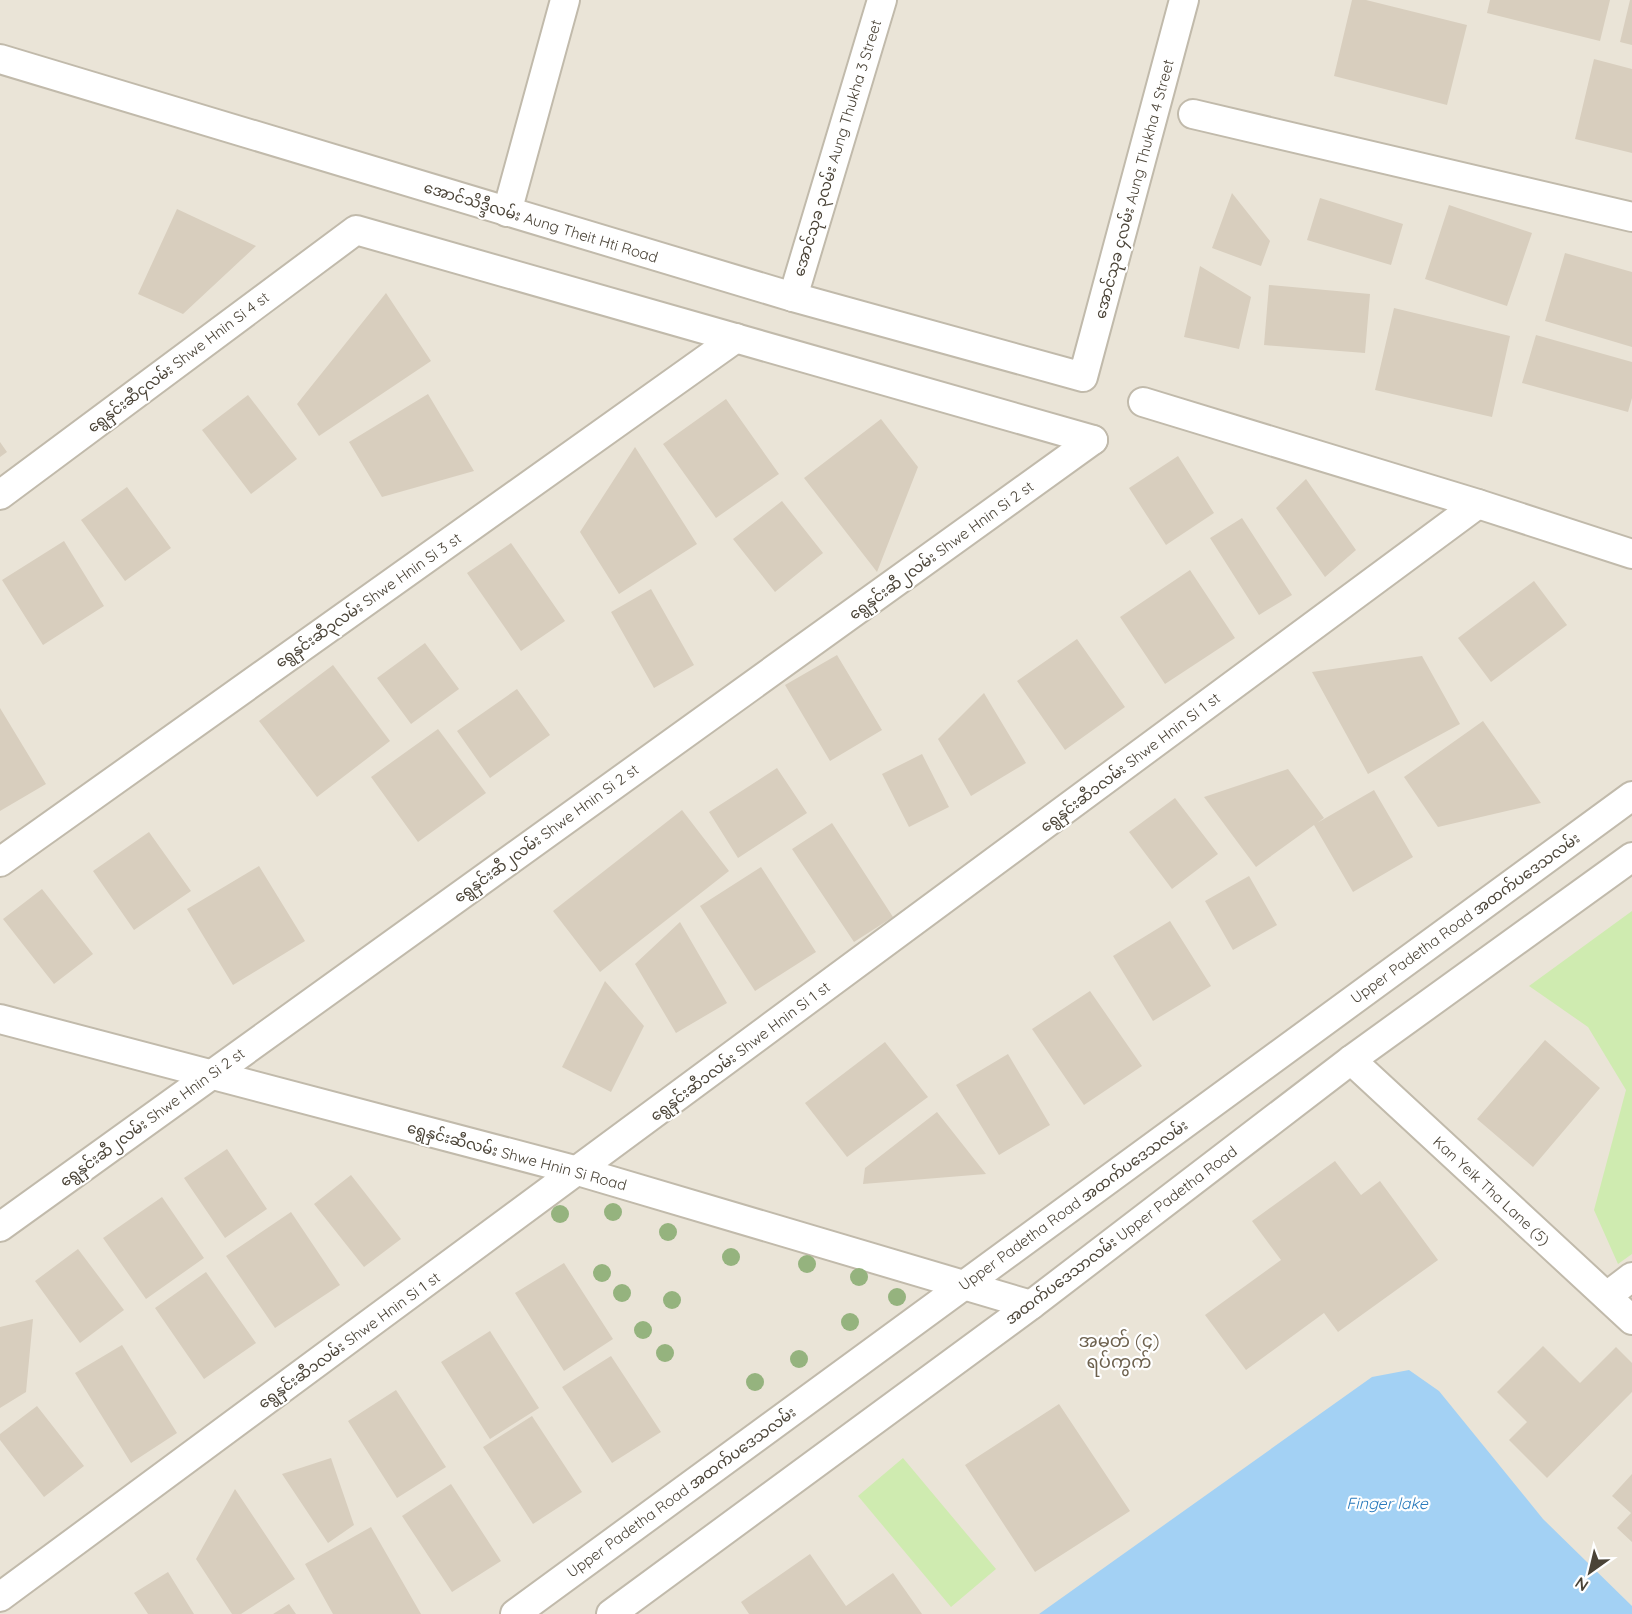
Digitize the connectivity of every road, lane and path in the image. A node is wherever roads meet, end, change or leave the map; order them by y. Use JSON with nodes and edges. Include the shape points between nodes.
{"nodes":[{"id":1,"x":566,"y":0,"type":"edge"},
{"id":2,"x":882,"y":0,"type":"edge"},
{"id":3,"x":1184,"y":0,"type":"edge"},
{"id":4,"x":0,"y":59,"type":"edge"},
{"id":5,"x":1194,"y":114,"type":"dead end"},
{"id":6,"x":507,"y":212,"type":"junction"},
{"id":7,"x":1632,"y":217,"type":"edge"},
{"id":8,"x":793,"y":297,"type":"junction"},
{"id":9,"x":736,"y":338,"type":"junction"},
{"id":10,"x":1083,"y":377,"type":"joint"},
{"id":11,"x":1143,"y":402,"type":"dead end"},
{"id":12,"x":0,"y":495,"type":"edge"},
{"id":13,"x":1478,"y":504,"type":"junction"},
{"id":14,"x":1632,"y":554,"type":"edge"},
{"id":15,"x":1632,"y":796,"type":"edge"},
{"id":16,"x":1632,"y":857,"type":"edge"},
{"id":17,"x":0,"y":862,"type":"edge"},
{"id":18,"x":0,"y":1019,"type":"edge"},
{"id":19,"x":1351,"y":1060,"type":"junction"},
{"id":20,"x":210,"y":1075,"type":"junction"},
{"id":21,"x":578,"y":1171,"type":"junction"},
{"id":22,"x":0,"y":1227,"type":"edge"},
{"id":23,"x":1632,"y":1277,"type":"edge"},
{"id":24,"x":964,"y":1284,"type":"junction"},
{"id":25,"x":1606,"y":1296,"type":"junction"},
{"id":26,"x":1031,"y":1305,"type":"junction"},
{"id":27,"x":1632,"y":1320,"type":"edge"},
{"id":28,"x":0,"y":1597,"type":"edge"},
{"id":29,"x":515,"y":1614,"type":"edge"},
{"id":30,"x":611,"y":1614,"type":"edge"}],
"edges":[{"from":1,"to":6,"type":"street"},
{"from":2,"to":8,"type":"street","name":"အောင်သုခ ၃လမ်း Aung Thukha 3 Street"},
{"from":3,"to":10,"type":"street","name":"အောင်သုခ ၄လမ်း Aung Thukha 4 Street"},
{"from":4,"to":6,"type":"street","name":"အောင်သိဒ္ဒီလမ်း Aung Theit Hti Road"},
{"from":5,"to":7,"type":"street"},
{"from":6,"to":8,"type":"street","name":"အောင်သိဒ္ဒီလမ်း Aung Theit Hti Road"},
{"from":8,"to":10,"type":"street","name":"အောင်သိဒ္ဒီလမ်း Aung Theit Hti Road"},
{"from":9,"to":12,"type":"street","name":"ရွေနှင်းဆီ၄လမ်း Shwe Hnin Si 4 st","via":[[356,230]]},
{"from":9,"to":17,"type":"street","name":"ရွေနှင်းဆီ၃လမ်း Shwe Hnin Si 3 st"},
{"from":9,"to":20,"type":"street","name":"ရွေနှင်းဆီ၂လမ်း Shwe Hnin Si 2 st","via":[[1093,440]]},
{"from":11,"to":13,"type":"street"},
{"from":13,"to":14,"type":"street"},
{"from":13,"to":21,"type":"street","name":"ရွေနှင်းဆီ၁လမ်း Shwe Hnin Si 1 st"},
{"from":15,"to":24,"type":"street","name":"Upper Padetha Road အထက်ပဒေသလမ်း"},
{"from":16,"to":19,"type":"street","name":"အထက်ပဒေသာလမ်း Upper Padetha Road"},
{"from":18,"to":20,"type":"street","name":"ရွေနှင်းဆီလမ်း Shwe Hnin Si Road"},
{"from":19,"to":25,"type":"street","name":"Kan Yeik Tha Lane (5)"},
{"from":19,"to":26,"type":"street","name":"အထက်ပဒေသာလမ်း Upper Padetha Road"},
{"from":20,"to":21,"type":"street","name":"ရွေနှင်းဆီလမ်း Shwe Hnin Si Road"},
{"from":20,"to":22,"type":"street","name":"ရွေနှင်းဆီ၂လမ်း Shwe Hnin Si 2 st"},
{"from":21,"to":24,"type":"street","name":"ရွေနှင်းဆီလမ်း Shwe Hnin Si Road"},
{"from":21,"to":28,"type":"street","name":"ရွေနှင်းဆီ၁လမ်း Shwe Hnin Si 1 st"},
{"from":23,"to":25,"type":"street"},
{"from":24,"to":26,"type":"street","name":"ရွေနှင်းဆီလမ်း Shwe Hnin Si Road"},
{"from":24,"to":29,"type":"street","name":"Upper Padetha Road အထက်ပဒေသလမ်း"},
{"from":25,"to":27,"type":"street","name":"Kan Yeik Tha Lane (5)"},
{"from":26,"to":30,"type":"street","name":"အထက်ပဒေသာလမ်း Upper Padetha Road"}]}
